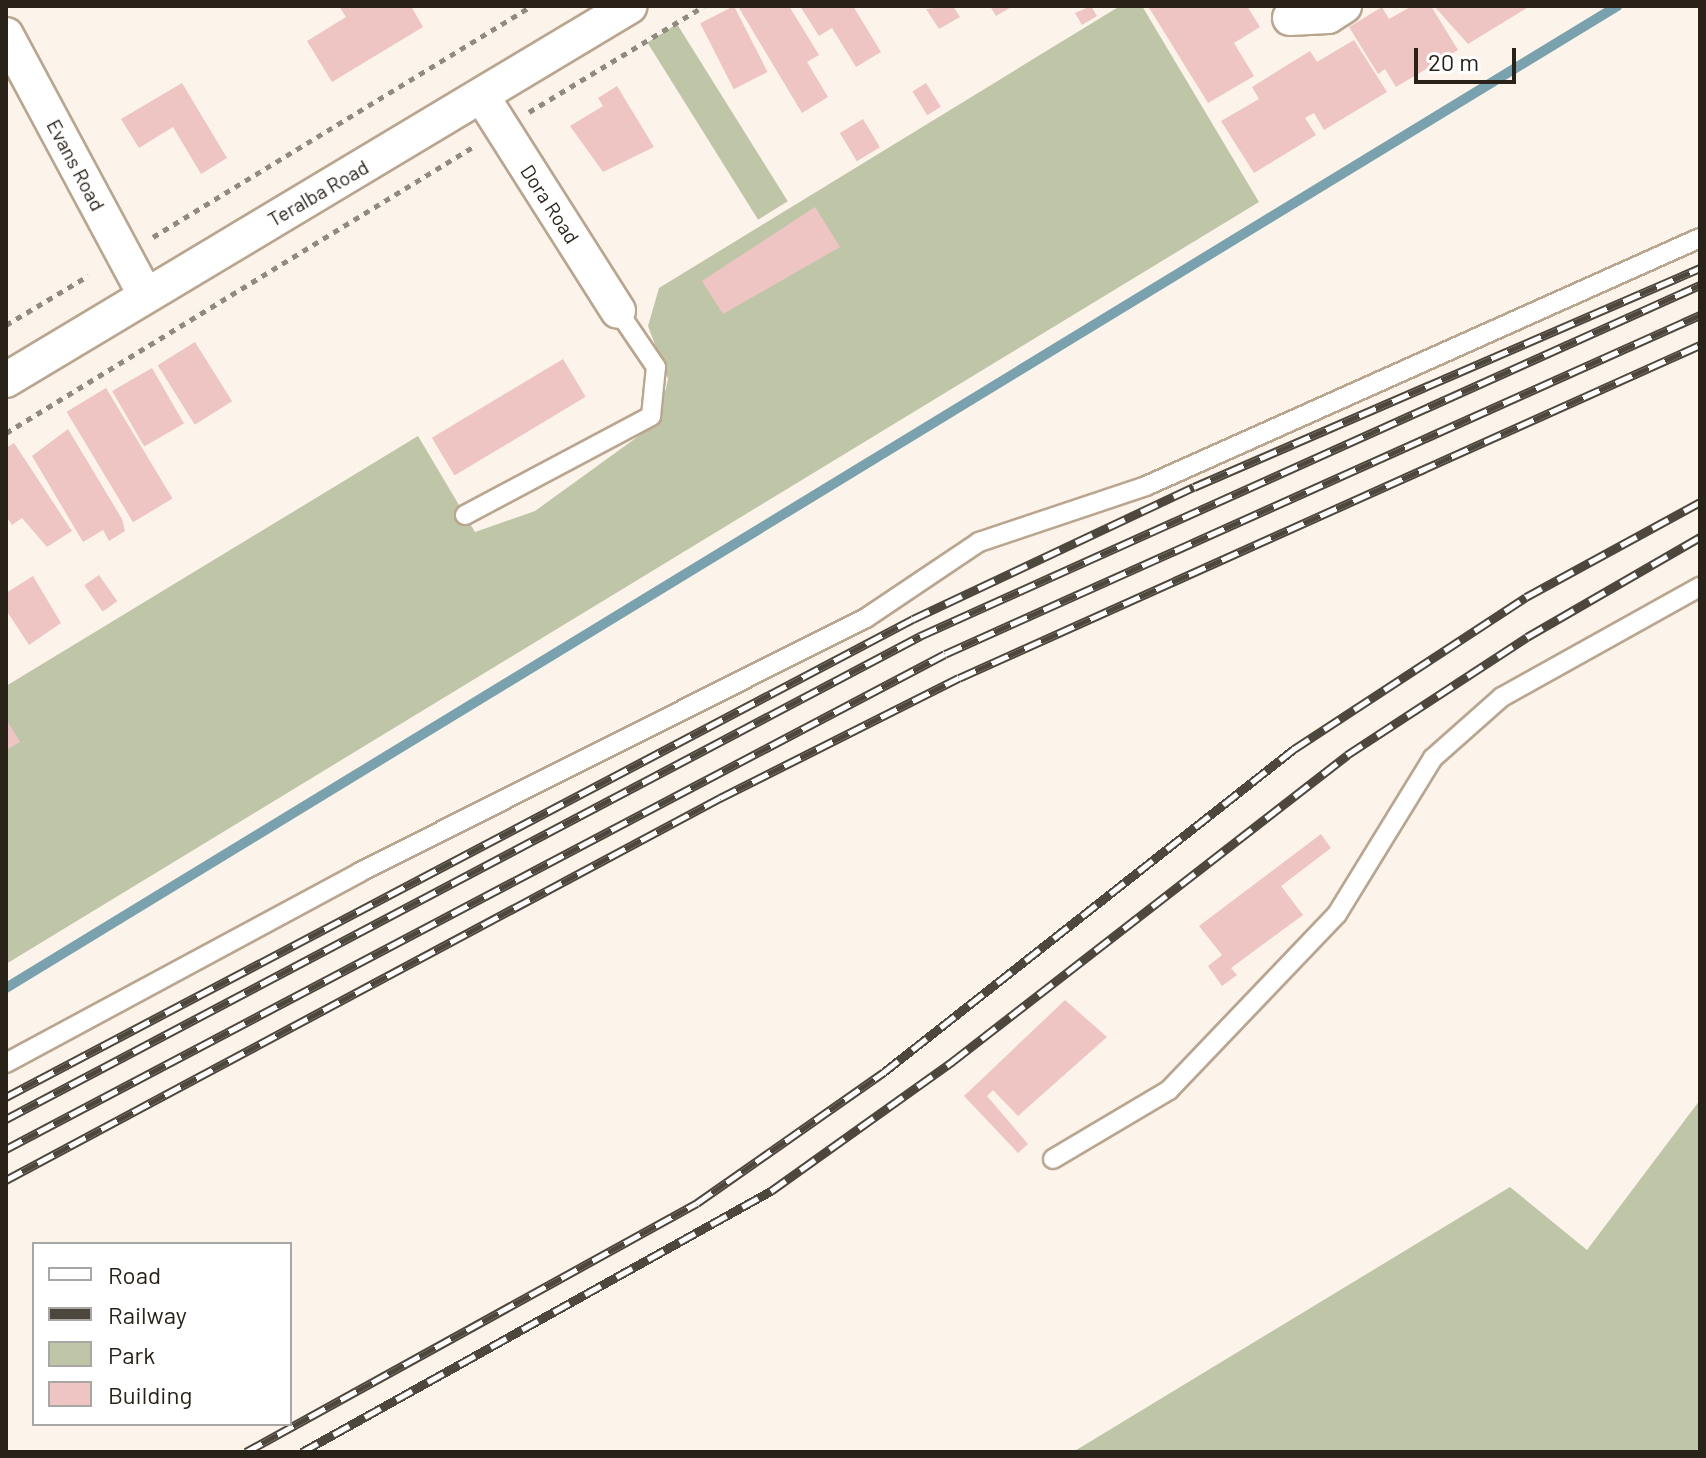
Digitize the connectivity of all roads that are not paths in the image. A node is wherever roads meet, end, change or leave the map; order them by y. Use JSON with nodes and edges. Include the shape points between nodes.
{"nodes":[{"id":1,"x":630,"y":6,"type":"edge"},
{"id":2,"x":1344,"y":6,"type":"edge"},
{"id":3,"x":1290,"y":18,"type":"dead end"},
{"id":4,"x":8,"y":45,"type":"edge"},
{"id":5,"x":483,"y":98,"type":"junction"},
{"id":6,"x":1700,"y":238,"type":"edge"},
{"id":7,"x":145,"y":294,"type":"junction"},
{"id":8,"x":618,"y":311,"type":"joint"},
{"id":9,"x":6,"y":380,"type":"edge"},
{"id":10,"x":465,"y":515,"type":"dead end"},
{"id":11,"x":1700,"y":587,"type":"edge"},
{"id":12,"x":6,"y":1063,"type":"edge"},
{"id":13,"x":1053,"y":1159,"type":"dead end"}],
"edges":[{"from":1,"to":5,"type":"street","name":"Teralba Road"},
{"from":2,"to":3,"type":"street","via":[[1328,16]]},
{"from":4,"to":7,"type":"street","name":"Evans Road"},
{"from":5,"to":7,"type":"street","name":"Teralba Road"},
{"from":5,"to":8,"type":"street","name":"Dora Road"},
{"from":6,"to":12,"type":"lane","via":[[1146,486],[979,542],[866,618],[360,872]]},
{"from":7,"to":9,"type":"street","name":"Teralba Road"},
{"from":8,"to":10,"type":"lane","via":[[656,367],[651,416]]},
{"from":11,"to":13,"type":"lane","via":[[1502,697],[1433,758],[1337,914],[1169,1090]]}]}
